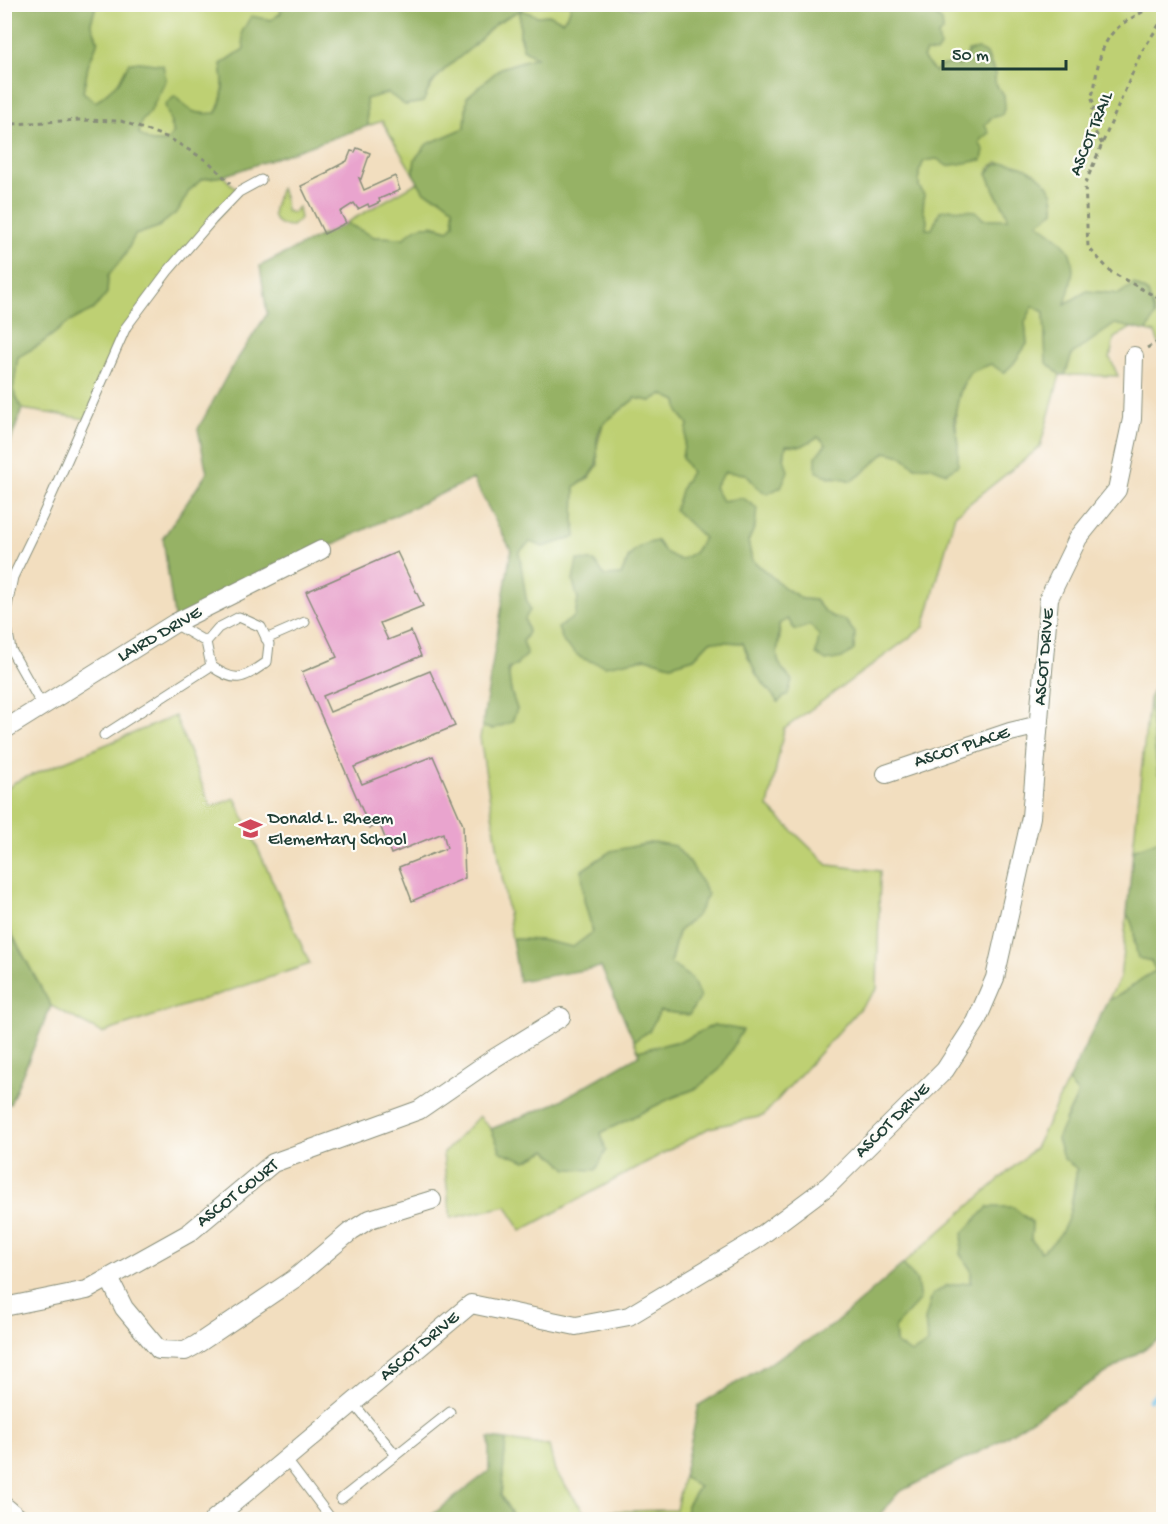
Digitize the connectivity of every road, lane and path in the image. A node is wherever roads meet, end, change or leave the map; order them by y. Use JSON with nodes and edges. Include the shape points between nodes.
{"nodes":[{"id":1,"x":1157,"y":4,"type":"edge"},
{"id":2,"x":1164,"y":17,"type":"edge"},
{"id":3,"x":4,"y":122,"type":"edge"},
{"id":4,"x":1102,"y":144,"type":"junction"},
{"id":5,"x":261,"y":180,"type":"dead end"},
{"id":6,"x":239,"y":192,"type":"junction"},
{"id":7,"x":1164,"y":304,"type":"edge"},
{"id":8,"x":1134,"y":356,"type":"dead end"},
{"id":9,"x":321,"y":550,"type":"dead end"},
{"id":10,"x":305,"y":622,"type":"dead end"},
{"id":11,"x":175,"y":623,"type":"junction"},
{"id":12,"x":266,"y":639,"type":"junction"},
{"id":13,"x":206,"y":642,"type":"junction"},
{"id":14,"x":211,"y":666,"type":"junction"},
{"id":15,"x":43,"y":706,"type":"junction"},
{"id":16,"x":1039,"y":725,"type":"junction"},
{"id":17,"x":4,"y":730,"type":"edge"},
{"id":18,"x":104,"y":735,"type":"dead end"},
{"id":19,"x":886,"y":774,"type":"dead end"},
{"id":20,"x":561,"y":1017,"type":"dead end"},
{"id":21,"x":432,"y":1200,"type":"dead end"},
{"id":22,"x":109,"y":1278,"type":"junction"},
{"id":23,"x":4,"y":1307,"type":"edge"},
{"id":24,"x":353,"y":1403,"type":"junction"},
{"id":25,"x":450,"y":1412,"type":"dead end"},
{"id":26,"x":396,"y":1455,"type":"junction"},
{"id":27,"x":286,"y":1459,"type":"junction"},
{"id":28,"x":341,"y":1499,"type":"dead end"},
{"id":29,"x":4,"y":1506,"type":"edge"},
{"id":30,"x":21,"y":1520,"type":"edge"},
{"id":31,"x":213,"y":1520,"type":"edge"},
{"id":32,"x":332,"y":1520,"type":"edge"}],
"edges":[{"from":1,"to":4,"type":"path","via":[[1120,24],[1103,45],[1091,97],[1095,106],[1091,112],[1094,130]]},
{"from":2,"to":4,"type":"path","name":"ASCOT TRAIL","via":[[1141,53]]},
{"from":3,"to":6,"type":"path","via":[[121,121],[168,138],[209,162]]},
{"from":4,"to":7,"type":"path","name":"ASCOT TRAIL","via":[[1085,184],[1088,247],[1111,272]]},
{"from":5,"to":6,"type":"lane"},
{"from":6,"to":15,"type":"lane","via":[[168,271],[126,327],[14,577],[5,616],[11,650]]},
{"from":8,"to":16,"type":"street","name":"ASCOT DRIVE","via":[[1131,419],[1117,490],[1078,538],[1049,598]]},
{"from":9,"to":11,"type":"street","name":"LAIRD DRIVE"},
{"from":10,"to":12,"type":"lane"},
{"from":11,"to":13,"type":"lane"},
{"from":11,"to":15,"type":"street","name":"LAIRD DRIVE"},
{"from":12,"to":13,"type":"lane","via":[[261,627],[239,617],[218,628]]},
{"from":12,"to":14,"type":"lane","via":[[267,662],[244,677],[226,676]]},
{"from":13,"to":14,"type":"lane"},
{"from":14,"to":18,"type":"lane"},
{"from":15,"to":17,"type":"street","name":"LAIRD DRIVE"},
{"from":16,"to":19,"type":"street","name":"ASCOT PLACE"},
{"from":16,"to":24,"type":"street","name":"ASCOT DRIVE","via":[[1031,817],[995,978],[975,1022],[945,1070],[912,1103],[828,1185],[782,1220],[629,1316],[576,1326],[471,1304]]},
{"from":20,"to":22,"type":"street","name":"ASCOT COURT","via":[[418,1110],[273,1162],[189,1233]]},
{"from":21,"to":22,"type":"street","via":[[370,1219],[294,1279],[185,1351],[159,1350],[124,1308]]},
{"from":22,"to":23,"type":"street","name":"ASCOT COURT","via":[[87,1290]]},
{"from":24,"to":26,"type":"lane"},
{"from":24,"to":27,"type":"street","name":"ASCOT DRIVE"},
{"from":25,"to":26,"type":"lane"},
{"from":26,"to":28,"type":"lane"},
{"from":27,"to":31,"type":"street","name":"ASCOT DRIVE","via":[[230,1511]]},
{"from":27,"to":32,"type":"lane"},
{"from":29,"to":30,"type":"street"}]}
